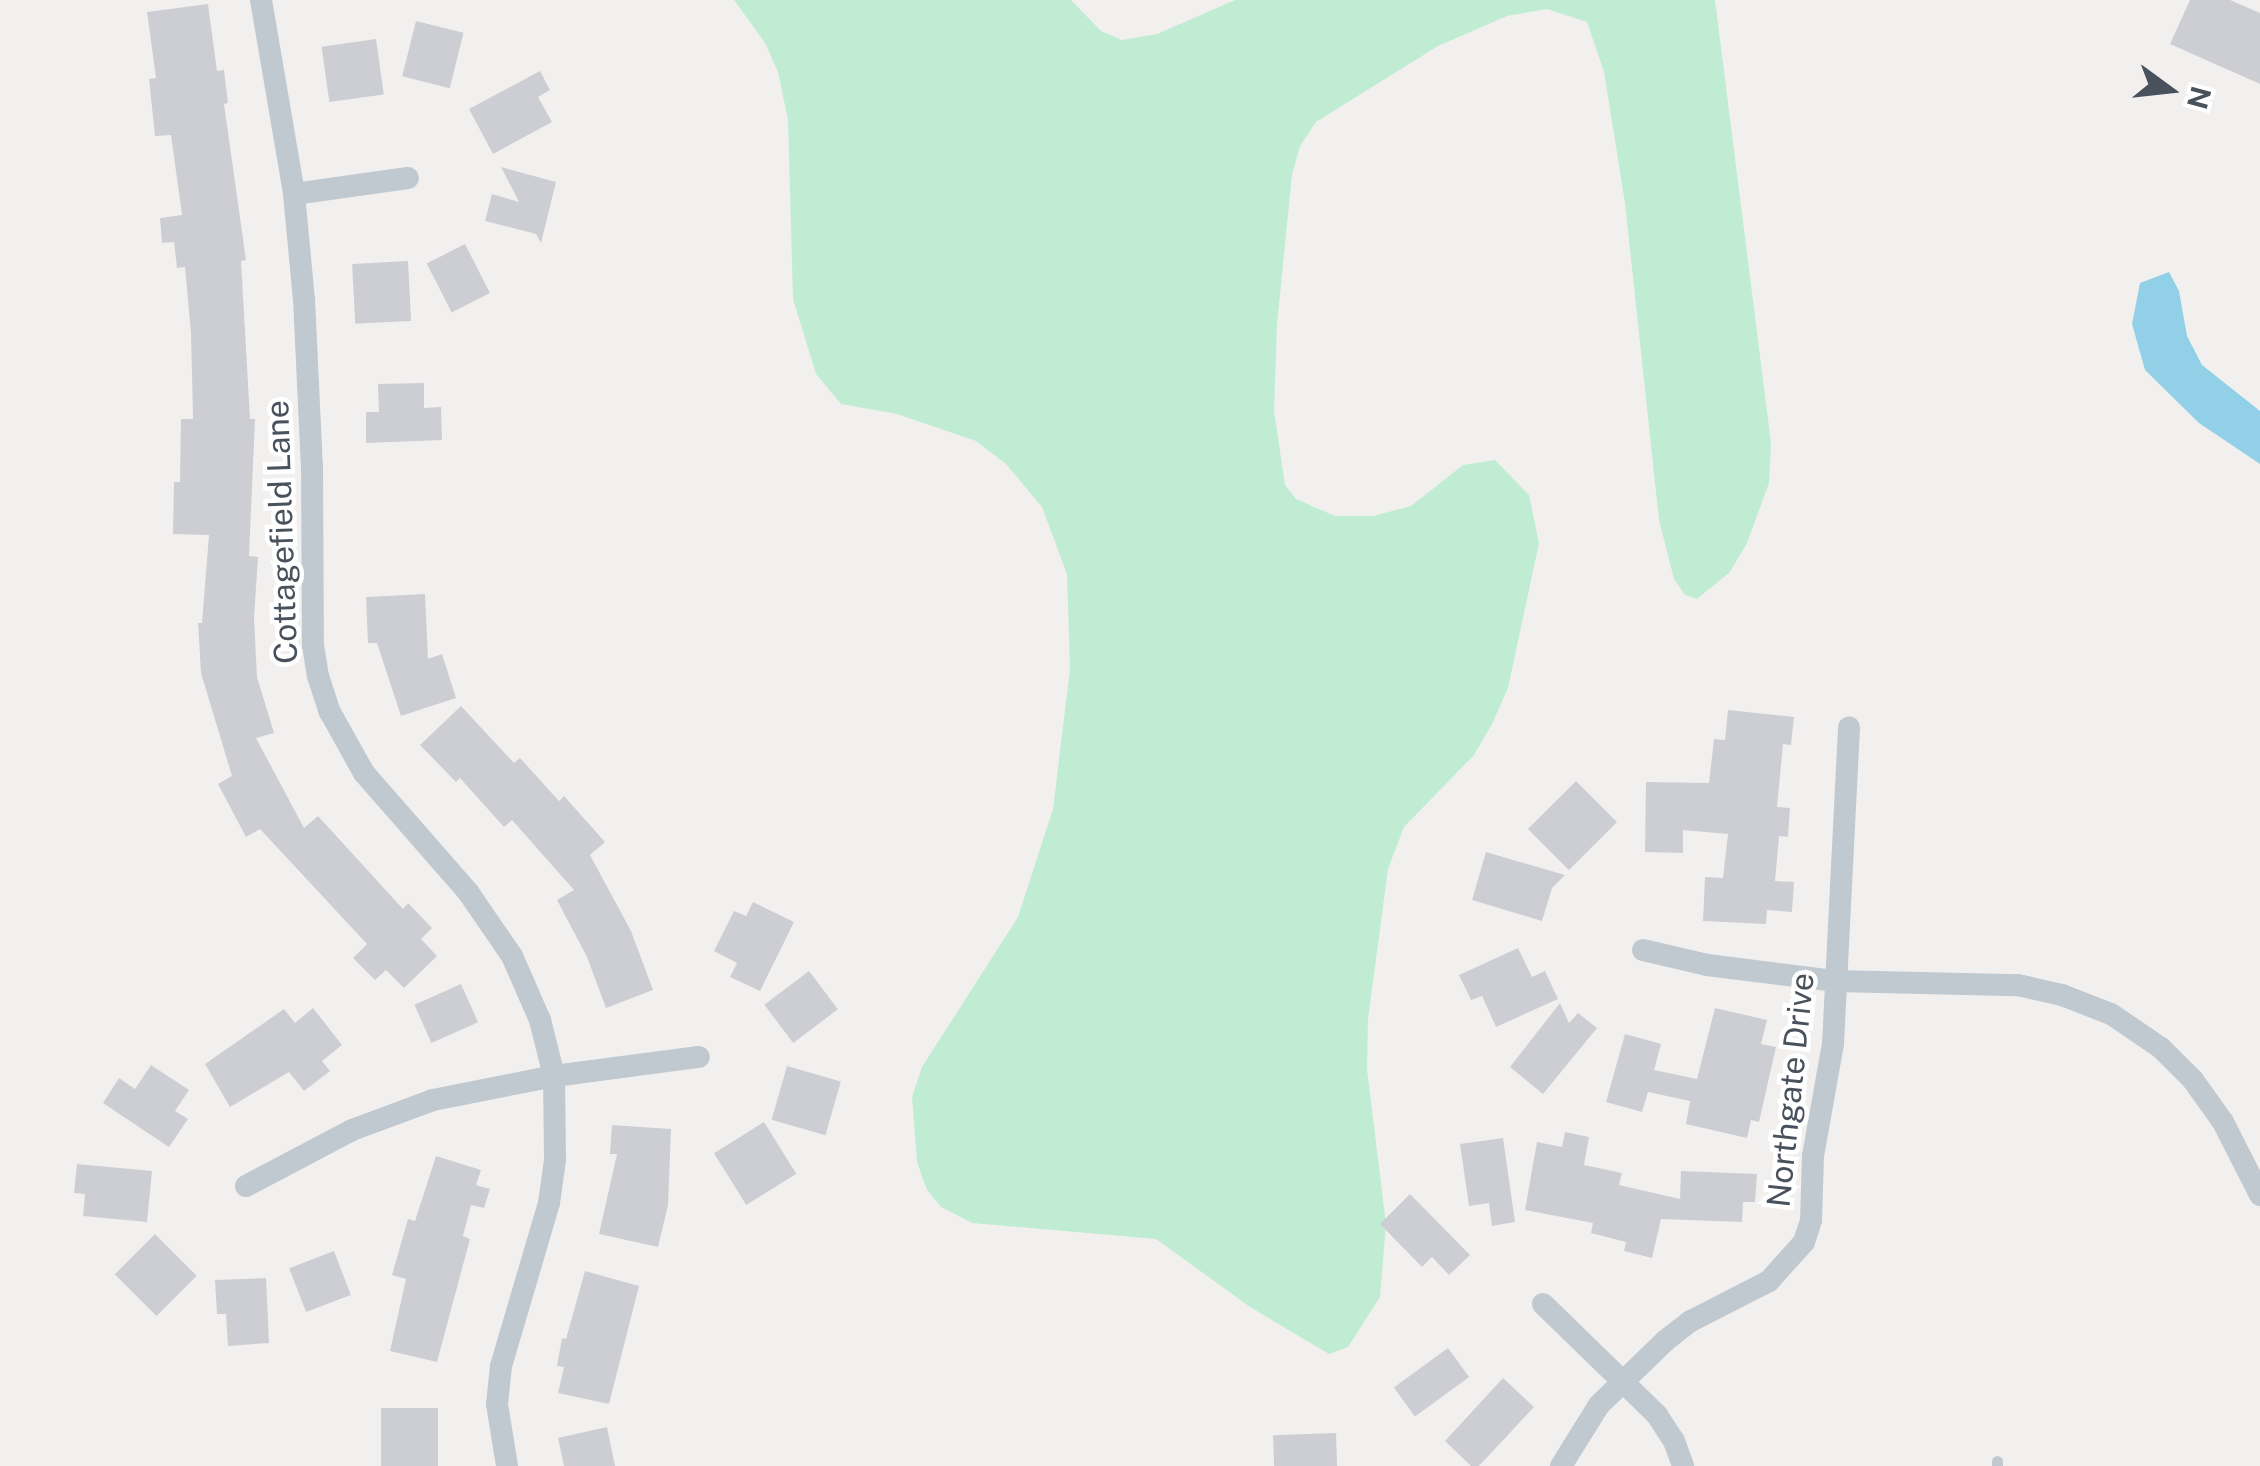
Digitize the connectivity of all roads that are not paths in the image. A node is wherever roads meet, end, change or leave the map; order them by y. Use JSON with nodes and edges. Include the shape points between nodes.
{"nodes":[{"id":1,"x":261,"y":0,"type":"edge"},
{"id":2,"x":408,"y":178,"type":"dead end"},
{"id":3,"x":294,"y":194,"type":"junction"},
{"id":4,"x":1849,"y":727,"type":"dead end"},
{"id":5,"x":1644,"y":950,"type":"dead end"},
{"id":6,"x":1836,"y":981,"type":"junction"},
{"id":7,"x":698,"y":1057,"type":"dead end"},
{"id":8,"x":554,"y":1076,"type":"junction"},
{"id":9,"x":246,"y":1186,"type":"dead end"},
{"id":10,"x":2260,"y":1195,"type":"edge"},
{"id":11,"x":1544,"y":1304,"type":"dead end"},
{"id":12,"x":1623,"y":1380,"type":"junction"},
{"id":13,"x":507,"y":1466,"type":"edge"},
{"id":14,"x":1561,"y":1466,"type":"edge"},
{"id":15,"x":1683,"y":1466,"type":"edge"}],
"edges":[{"from":1,"to":3,"type":"street","name":"Cottagefield Lane"},
{"from":2,"to":3,"type":"street"},
{"from":3,"to":8,"type":"street","name":"Cottagefield Lane","via":[[310,381],[318,676],[344,743],[364,772],[468,892],[512,956],[540,1020]]},
{"from":4,"to":6,"type":"street","name":"Northgate Drive"},
{"from":5,"to":6,"type":"street"},
{"from":6,"to":10,"type":"street","via":[[2018,984],[2111,1014],[2193,1080]]},
{"from":6,"to":12,"type":"street","name":"Northgate Drive","via":[[1804,1242],[1769,1281],[1691,1321]]},
{"from":7,"to":8,"type":"street"},
{"from":8,"to":9,"type":"street","via":[[393,1112]]},
{"from":8,"to":13,"type":"street","name":"Cottagefield Lane","via":[[549,1203],[500,1366]]},
{"from":11,"to":12,"type":"street"},
{"from":12,"to":14,"type":"street","name":"Northgate Drive"},
{"from":12,"to":15,"type":"street","via":[[1657,1415]]}]}
